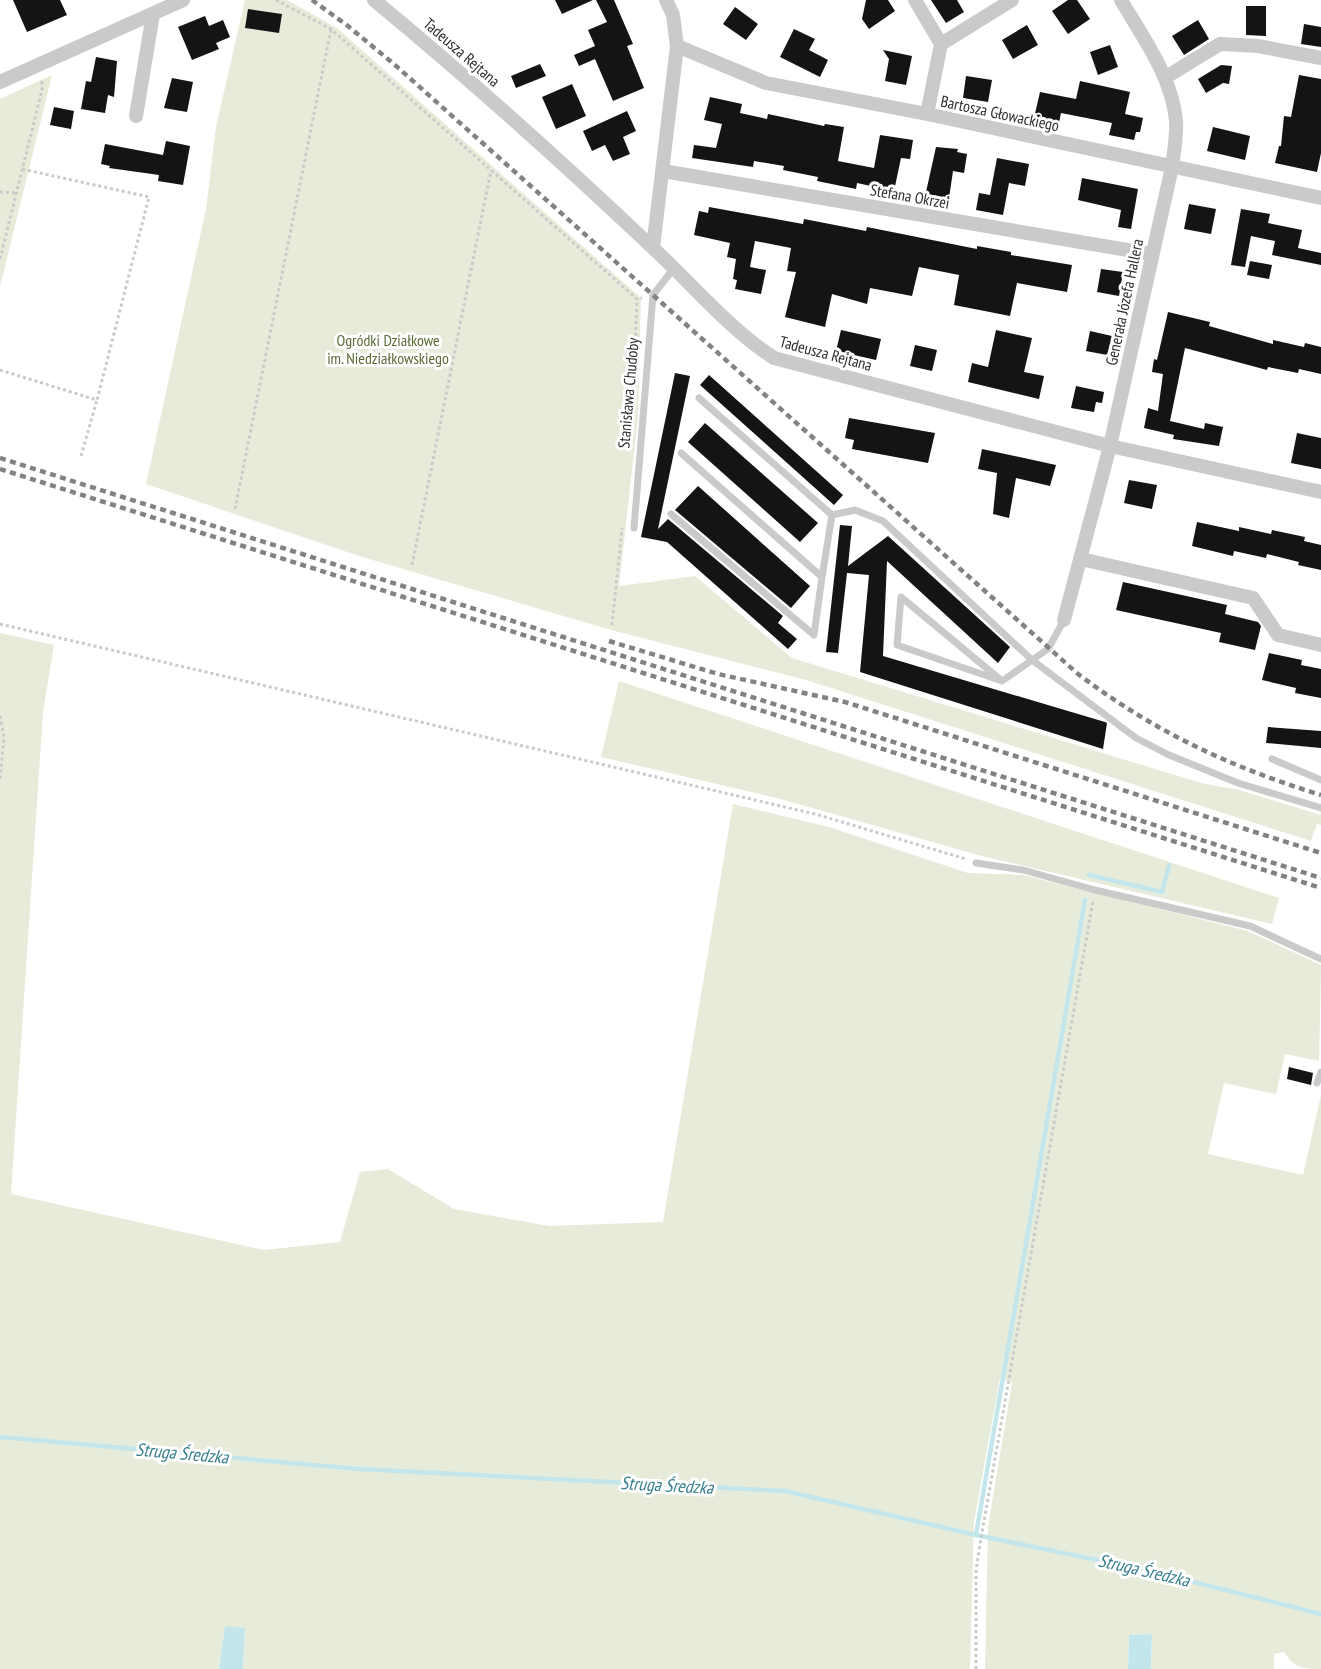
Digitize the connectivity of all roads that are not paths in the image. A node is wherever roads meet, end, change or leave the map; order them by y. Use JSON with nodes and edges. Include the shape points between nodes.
{"nodes":[{"id":1,"x":183,"y":0,"type":"edge"},
{"id":2,"x":374,"y":0,"type":"edge"},
{"id":3,"x":666,"y":0,"type":"edge"},
{"id":4,"x":915,"y":0,"type":"edge"},
{"id":5,"x":1012,"y":0,"type":"edge"},
{"id":6,"x":1121,"y":0,"type":"edge"},
{"id":7,"x":153,"y":14,"type":"junction"},
{"id":8,"x":941,"y":44,"type":"junction"},
{"id":9,"x":677,"y":46,"type":"junction"},
{"id":10,"x":1321,"y":58,"type":"edge"},
{"id":11,"x":1166,"y":77,"type":"junction"},
{"id":12,"x":0,"y":82,"type":"edge"},
{"id":13,"x":927,"y":114,"type":"junction"},
{"id":14,"x":136,"y":116,"type":"dead end"},
{"id":15,"x":1172,"y":167,"type":"junction"},
{"id":16,"x":663,"y":171,"type":"junction"},
{"id":17,"x":1321,"y":198,"type":"edge"},
{"id":18,"x":653,"y":248,"type":"junction"},
{"id":19,"x":1151,"y":254,"type":"junction"},
{"id":20,"x":674,"y":268,"type":"junction"},
{"id":21,"x":699,"y":398,"type":"dead end"},
{"id":22,"x":1110,"y":446,"type":"junction"},
{"id":23,"x":681,"y":453,"type":"dead end"},
{"id":24,"x":1321,"y":492,"type":"edge"},
{"id":25,"x":671,"y":514,"type":"dead end"},
{"id":26,"x":832,"y":515,"type":"junction"},
{"id":27,"x":634,"y":528,"type":"dead end"},
{"id":28,"x":1081,"y":559,"type":"junction"},
{"id":29,"x":822,"y":577,"type":"junction"},
{"id":30,"x":1064,"y":620,"type":"joint"},
{"id":31,"x":1321,"y":645,"type":"edge"},
{"id":32,"x":1032,"y":660,"type":"junction"},
{"id":33,"x":1002,"y":681,"type":"junction"},
{"id":34,"x":1272,"y":759,"type":"dead end"},
{"id":35,"x":1321,"y":780,"type":"edge"},
{"id":36,"x":1321,"y":808,"type":"edge"},
{"id":37,"x":976,"y":863,"type":"road end"},
{"id":38,"x":1321,"y":959,"type":"edge"},
{"id":39,"x":1321,"y":1071,"type":"edge"},
{"id":40,"x":1317,"y":1083,"type":"dead end"}],
"edges":[{"from":1,"to":7,"type":"street"},
{"from":2,"to":18,"type":"street","name":"Tadeusza Rejtana","via":[[448,60]]},
{"from":3,"to":9,"type":"street","via":[[673,15]]},
{"from":4,"to":8,"type":"street"},
{"from":5,"to":8,"type":"street"},
{"from":6,"to":11,"type":"street","name":"Generała Józefa Hallera"},
{"from":7,"to":12,"type":"street"},
{"from":7,"to":14,"type":"street"},
{"from":8,"to":13,"type":"street"},
{"from":9,"to":13,"type":"street","name":"Bartosza Głowackiego","via":[[766,83]]},
{"from":9,"to":16,"type":"street"},
{"from":10,"to":11,"type":"street","via":[[1258,46],[1220,44]]},
{"from":11,"to":15,"type":"street","name":"Generała Józefa Hallera","via":[[1177,124]]},
{"from":13,"to":15,"type":"street","name":"Bartosza Głowackiego"},
{"from":15,"to":17,"type":"street","name":"Bartosza Głowackiego"},
{"from":15,"to":19,"type":"street","name":"Generała Józefa Hallera"},
{"from":16,"to":18,"type":"street"},
{"from":16,"to":19,"type":"street","name":"Stefana Okrzei"},
{"from":18,"to":20,"type":"street","name":"Tadeusza Rejtana"},
{"from":19,"to":22,"type":"street","name":"Generała Józefa Hallera"},
{"from":20,"to":22,"type":"street","name":"Tadeusza Rejtana","via":[[753,344],[774,358]]},
{"from":20,"to":27,"type":"lane","name":"Stanisława Chudoby","via":[[653,295]]},
{"from":21,"to":26,"type":"lane"},
{"from":22,"to":24,"type":"street","name":"Tadeusza Rejtana"},
{"from":22,"to":28,"type":"street","name":"Generała Józefa Hallera"},
{"from":23,"to":29,"type":"lane"},
{"from":25,"to":29,"type":"lane","via":[[814,635]]},
{"from":26,"to":29,"type":"lane"},
{"from":26,"to":32,"type":"lane","via":[[855,510],[884,521]]},
{"from":28,"to":30,"type":"street","name":"Generała Józefa Hallera"},
{"from":28,"to":31,"type":"street","via":[[1253,598],[1278,635]]},
{"from":30,"to":32,"type":"lane","via":[[1048,649]]},
{"from":32,"to":33,"type":"lane"},
{"from":32,"to":36,"type":"lane","via":[[1136,738],[1169,755],[1238,783]]},
{"from":33,"to":33,"type":"lane","via":[[928,620],[901,597],[897,645]]},
{"from":34,"to":35,"type":"lane"},
{"from":37,"to":38,"type":"lane","via":[[1023,870],[1250,926]]},
{"from":39,"to":40,"type":"lane"}]}
